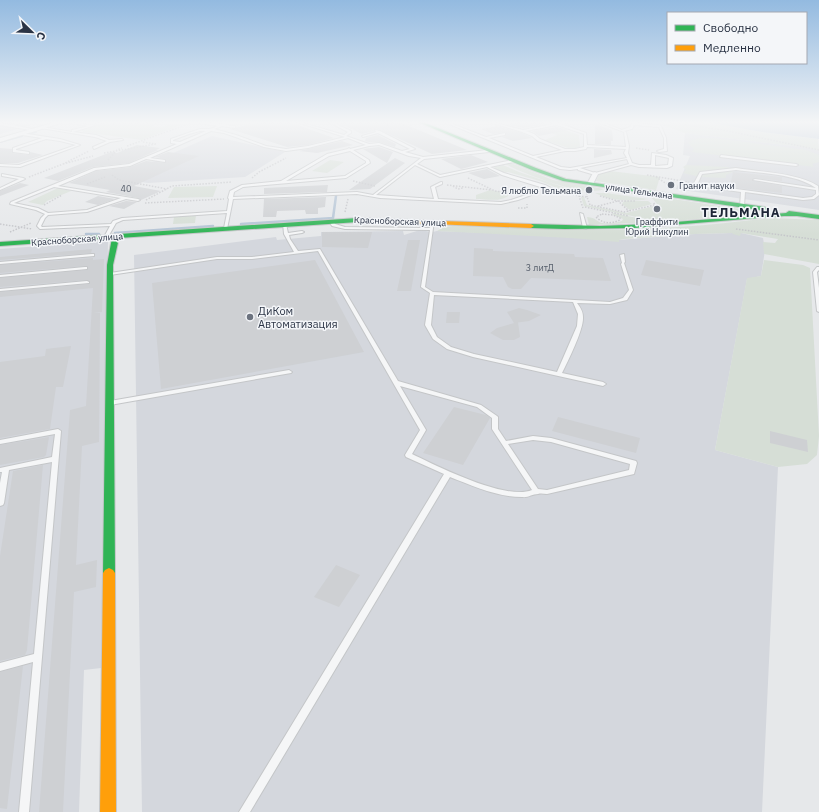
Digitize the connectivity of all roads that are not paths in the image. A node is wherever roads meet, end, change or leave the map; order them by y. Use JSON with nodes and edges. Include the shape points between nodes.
{"nodes":[{"id":1,"x":36,"y":160,"type":"edge"},
{"id":2,"x":141,"y":160,"type":"edge"},
{"id":3,"x":320,"y":160,"type":"edge"},
{"id":4,"x":366,"y":160,"type":"edge"},
{"id":5,"x":420,"y":160,"type":"edge"},
{"id":6,"x":540,"y":160,"type":"edge"},
{"id":7,"x":616,"y":160,"type":"edge"},
{"id":8,"x":629,"y":160,"type":"edge"},
{"id":9,"x":652,"y":160,"type":"edge"},
{"id":10,"x":670,"y":160,"type":"edge"},
{"id":11,"x":754,"y":160,"type":"edge"},
{"id":12,"x":513,"y":161,"type":"joint"},
{"id":13,"x":764,"y":161,"type":"junction"},
{"id":14,"x":415,"y":164,"type":"junction"},
{"id":15,"x":631,"y":164,"type":"junction"},
{"id":16,"x":0,"y":165,"type":"edge"},
{"id":17,"x":796,"y":165,"type":"dead end"},
{"id":18,"x":653,"y":166,"type":"junction"},
{"id":19,"x":488,"y":167,"type":"junction"},
{"id":20,"x":577,"y":169,"type":"junction"},
{"id":21,"x":762,"y":173,"type":"junction"},
{"id":22,"x":595,"y":174,"type":"junction"},
{"id":23,"x":3,"y":175,"type":"dead end"},
{"id":24,"x":755,"y":180,"type":"dead end"},
{"id":25,"x":282,"y":182,"type":"junction"},
{"id":26,"x":441,"y":182,"type":"road end"},
{"id":27,"x":54,"y":186,"type":"junction"},
{"id":28,"x":589,"y":188,"type":"junction"},
{"id":29,"x":0,"y":189,"type":"edge"},
{"id":30,"x":818,"y":189,"type":"edge"},
{"id":31,"x":542,"y":192,"type":"dead end"},
{"id":32,"x":743,"y":192,"type":"junction"},
{"id":33,"x":531,"y":195,"type":"road end"},
{"id":34,"x":373,"y":196,"type":"junction"},
{"id":35,"x":126,"y":198,"type":"junction"},
{"id":36,"x":230,"y":198,"type":"junction"},
{"id":37,"x":138,"y":200,"type":"dead end"},
{"id":38,"x":436,"y":200,"type":"junction"},
{"id":39,"x":742,"y":206,"type":"junction"},
{"id":40,"x":228,"y":212,"type":"junction"},
{"id":41,"x":47,"y":214,"type":"junction"},
{"id":42,"x":581,"y":214,"type":"dead end"},
{"id":43,"x":801,"y":214,"type":"junction"},
{"id":44,"x":819,"y":217,"type":"edge"},
{"id":45,"x":331,"y":221,"type":"junction"},
{"id":46,"x":284,"y":224,"type":"junction"},
{"id":47,"x":112,"y":225,"type":"junction"},
{"id":48,"x":432,"y":226,"type":"junction"},
{"id":49,"x":226,"y":228,"type":"junction"},
{"id":50,"x":587,"y":228,"type":"junction"},
{"id":51,"x":302,"y":232,"type":"dead end"},
{"id":52,"x":286,"y":234,"type":"junction"},
{"id":53,"x":111,"y":237,"type":"junction"},
{"id":54,"x":0,"y":244,"type":"edge"},
{"id":55,"x":296,"y":252,"type":"junction"},
{"id":56,"x":92,"y":255,"type":"dead end"},
{"id":57,"x":622,"y":255,"type":"dead end"},
{"id":58,"x":0,"y":263,"type":"edge"},
{"id":59,"x":85,"y":268,"type":"dead end"},
{"id":60,"x":819,"y":268,"type":"edge"},
{"id":61,"x":110,"y":274,"type":"junction"},
{"id":62,"x":0,"y":276,"type":"edge"},
{"id":63,"x":87,"y":282,"type":"dead end"},
{"id":64,"x":0,"y":290,"type":"edge"},
{"id":65,"x":432,"y":293,"type":"junction"},
{"id":66,"x":575,"y":302,"type":"junction"},
{"id":67,"x":819,"y":311,"type":"edge"},
{"id":68,"x":289,"y":372,"type":"dead end"},
{"id":69,"x":559,"y":374,"type":"junction"},
{"id":70,"x":397,"y":383,"type":"junction"},
{"id":71,"x":603,"y":384,"type":"dead end"},
{"id":72,"x":109,"y":404,"type":"junction"},
{"id":73,"x":0,"y":442,"type":"edge"},
{"id":74,"x":505,"y":443,"type":"junction"},
{"id":75,"x":56,"y":459,"type":"junction"},
{"id":76,"x":3,"y":470,"type":"edge"},
{"id":77,"x":448,"y":474,"type":"junction"},
{"id":78,"x":536,"y":491,"type":"junction"},
{"id":79,"x":0,"y":503,"type":"edge"},
{"id":80,"x":38,"y":657,"type":"junction"},
{"id":81,"x":0,"y":667,"type":"edge"},
{"id":82,"x":24,"y":812,"type":"edge"},
{"id":83,"x":108,"y":812,"type":"edge"},
{"id":84,"x":244,"y":812,"type":"edge"}],
"edges":[{"from":1,"to":16,"type":"lane","via":[[19,166]]},
{"from":2,"to":27,"type":"lane","via":[[126,166],[94,169]]},
{"from":3,"to":25,"type":"lane"},
{"from":4,"to":25,"type":"lane","via":[[368,163],[346,177]]},
{"from":5,"to":14,"type":"lane"},
{"from":6,"to":20,"type":"lane","via":[[560,168]]},
{"from":7,"to":20,"type":"lane"},
{"from":8,"to":15,"type":"lane"},
{"from":9,"to":18,"type":"lane"},
{"from":10,"to":18,"type":"lane","via":[[670,167]]},
{"from":11,"to":13,"type":"lane"},
{"from":12,"to":19,"type":"lane"},
{"from":12,"to":28,"type":"street","name":"улица Тельмана"},
{"from":13,"to":17,"type":"lane"},
{"from":13,"to":21,"type":"lane"},
{"from":14,"to":19,"type":"lane","via":[[440,176]]},
{"from":14,"to":34,"type":"lane"},
{"from":15,"to":18,"type":"lane"},
{"from":15,"to":22,"type":"lane"},
{"from":19,"to":31,"type":"lane","via":[[535,182],[551,190]]},
{"from":20,"to":22,"type":"lane"},
{"from":21,"to":30,"type":"lane","via":[[796,178],[811,183]]},
{"from":21,"to":32,"type":"lane","via":[[736,169],[705,172],[699,174],[696,184]]},
{"from":22,"to":28,"type":"street"},
{"from":23,"to":29,"type":"lane","via":[[23,179]]},
{"from":24,"to":30,"type":"lane"},
{"from":25,"to":36,"type":"lane","via":[[242,186],[232,191]]},
{"from":26,"to":38,"type":"lane","via":[[433,187]]},
{"from":27,"to":35,"type":"lane"},
{"from":27,"to":41,"type":"lane","via":[[12,204]]},
{"from":28,"to":39,"type":"street","name":"улица Тельмана"},
{"from":30,"to":32,"type":"lane","via":[[816,196],[809,199]]},
{"from":32,"to":39,"type":"lane"},
{"from":33,"to":38,"type":"lane","via":[[501,203]]},
{"from":34,"to":36,"type":"lane","via":[[350,193]]},
{"from":34,"to":38,"type":"lane"},
{"from":35,"to":37,"type":"lane"},
{"from":35,"to":41,"type":"lane","via":[[87,211]]},
{"from":36,"to":40,"type":"lane"},
{"from":39,"to":43,"type":"street","name":"улица Тельмана"},
{"from":40,"to":47,"type":"lane","via":[[122,219]]},
{"from":40,"to":49,"type":"lane"},
{"from":41,"to":47,"type":"lane","via":[[39,226],[41,228]]},
{"from":42,"to":50,"type":"lane"},
{"from":43,"to":44,"type":"street","name":"улица Тельмана"},
{"from":43,"to":50,"type":"street","name":"Красноборская улица"},
{"from":45,"to":46,"type":"street","name":"Красноборская улица"},
{"from":45,"to":48,"type":"street","name":"Красноборская улица"},
{"from":45,"to":48,"type":"lane","via":[[333,225],[345,228]]},
{"from":46,"to":49,"type":"street","name":"Красноборская улица"},
{"from":46,"to":52,"type":"lane"},
{"from":47,"to":53,"type":"lane"},
{"from":48,"to":50,"type":"street","name":"Красноборская улица"},
{"from":48,"to":65,"type":"lane","via":[[423,287]]},
{"from":49,"to":53,"type":"street","name":"Красноборская улица"},
{"from":51,"to":52,"type":"lane"},
{"from":52,"to":55,"type":"lane"},
{"from":53,"to":54,"type":"street","name":"Красноборская улица"},
{"from":53,"to":61,"type":"street"},
{"from":55,"to":61,"type":"lane","via":[[252,258],[217,258]]},
{"from":55,"to":70,"type":"lane","via":[[319,250]]},
{"from":56,"to":58,"type":"lane"},
{"from":57,"to":66,"type":"lane","via":[[631,290],[625,299],[610,303]]},
{"from":59,"to":62,"type":"lane"},
{"from":60,"to":67,"type":"lane","via":[[815,272]]},
{"from":61,"to":72,"type":"street"},
{"from":63,"to":64,"type":"lane"},
{"from":65,"to":66,"type":"lane"},
{"from":65,"to":69,"type":"lane","via":[[428,326],[435,338],[449,348],[473,356]]},
{"from":66,"to":69,"type":"lane","via":[[580,308],[582,319]]},
{"from":68,"to":72,"type":"lane"},
{"from":69,"to":71,"type":"lane"},
{"from":70,"to":74,"type":"lane","via":[[479,406],[495,417],[495,429]]},
{"from":70,"to":77,"type":"lane","via":[[423,430],[408,454]]},
{"from":72,"to":83,"type":"street"},
{"from":73,"to":75,"type":"lane","via":[[58,431]]},
{"from":74,"to":78,"type":"lane"},
{"from":74,"to":78,"type":"lane","via":[[533,438],[551,440],[634,463],[632,472],[547,492]]},
{"from":75,"to":76,"type":"lane"},
{"from":75,"to":80,"type":"lane"},
{"from":76,"to":79,"type":"lane"},
{"from":77,"to":78,"type":"lane","via":[[497,491],[525,495]]},
{"from":77,"to":84,"type":"lane"},
{"from":80,"to":81,"type":"lane"},
{"from":80,"to":82,"type":"lane"}]}
